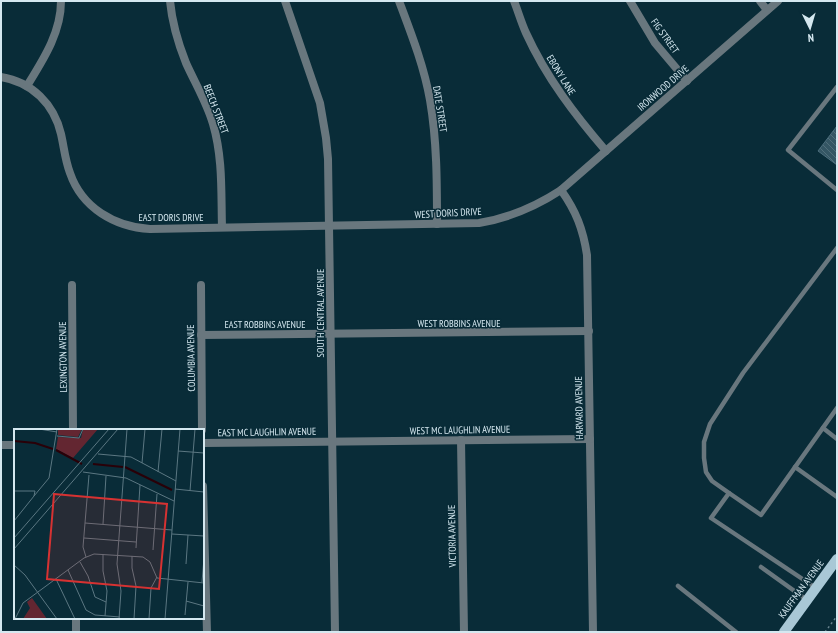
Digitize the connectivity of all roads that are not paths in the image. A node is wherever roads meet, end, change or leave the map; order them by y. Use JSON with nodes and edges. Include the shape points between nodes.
{"nodes":[{"id":1,"x":61,"y":1,"type":"edge"},
{"id":2,"x":170,"y":1,"type":"edge"},
{"id":3,"x":285,"y":1,"type":"edge"},
{"id":4,"x":399,"y":1,"type":"edge"},
{"id":5,"x":514,"y":1,"type":"edge"},
{"id":6,"x":630,"y":1,"type":"edge"},
{"id":7,"x":760,"y":1,"type":"edge"},
{"id":8,"x":778,"y":1,"type":"edge"},
{"id":9,"x":767,"y":10,"type":"junction"},
{"id":10,"x":1,"y":77,"type":"edge"},
{"id":11,"x":687,"y":81,"type":"junction"},
{"id":12,"x":27,"y":86,"type":"junction"},
{"id":13,"x":837,"y":87,"type":"edge"},
{"id":14,"x":606,"y":151,"type":"junction"},
{"id":15,"x":561,"y":190,"type":"junction"},
{"id":16,"x":837,"y":190,"type":"edge"},
{"id":17,"x":437,"y":224,"type":"junction"},
{"id":18,"x":329,"y":226,"type":"junction"},
{"id":19,"x":222,"y":227,"type":"junction"},
{"id":20,"x":837,"y":248,"type":"edge"},
{"id":21,"x":72,"y":285,"type":"dead end"},
{"id":22,"x":200,"y":285,"type":"dead end"},
{"id":23,"x":588,"y":331,"type":"junction"},
{"id":24,"x":330,"y":334,"type":"junction"},
{"id":25,"x":201,"y":335,"type":"junction"},
{"id":26,"x":837,"y":408,"type":"edge"},
{"id":27,"x":823,"y":428,"type":"junction"},
{"id":28,"x":73,"y":429,"type":"edge"},
{"id":29,"x":202,"y":429,"type":"edge"},
{"id":30,"x":590,"y":439,"type":"junction"},
{"id":31,"x":837,"y":439,"type":"edge"},
{"id":32,"x":461,"y":440,"type":"junction"},
{"id":33,"x":331,"y":441,"type":"junction"},
{"id":34,"x":204,"y":443,"type":"edge"},
{"id":35,"x":1,"y":445,"type":"edge"},
{"id":36,"x":14,"y":445,"type":"edge"},
{"id":37,"x":795,"y":467,"type":"junction"},
{"id":38,"x":729,"y":493,"type":"junction"},
{"id":39,"x":837,"y":497,"type":"edge"},
{"id":40,"x":204,"y":522,"type":"edge"},
{"id":41,"x":837,"y":560,"type":"edge"},
{"id":42,"x":760,"y":567,"type":"dead end"},
{"id":43,"x":678,"y":586,"type":"dead end"},
{"id":44,"x":816,"y":588,"type":"junction"},
{"id":45,"x":807,"y":600,"type":"junction"},
{"id":46,"x":76,"y":619,"type":"edge"},
{"id":47,"x":76,"y":632,"type":"edge"},
{"id":48,"x":207,"y":632,"type":"edge"},
{"id":49,"x":335,"y":632,"type":"edge"},
{"id":50,"x":464,"y":632,"type":"edge"},
{"id":51,"x":593,"y":632,"type":"edge"},
{"id":52,"x":736,"y":632,"type":"edge"},
{"id":53,"x":784,"y":632,"type":"edge"}],
"edges":[{"from":1,"to":12,"type":"street","via":[[58,25],[52,43]]},
{"from":2,"to":19,"type":"street","name":"BEECH STREET","via":[[180,46],[209,112],[217,138],[221,168]]},
{"from":3,"to":18,"type":"street","name":"SOUTH CENTRAL AVENUE","via":[[323,118],[328,159]]},
{"from":4,"to":17,"type":"street","name":"DATE STREET","via":[[419,56],[430,100],[436,148]]},
{"from":5,"to":14,"type":"street","name":"EBONY LANE","via":[[525,31],[550,78],[584,126]]},
{"from":6,"to":11,"type":"street","name":"FIG STREET","via":[[655,43]]},
{"from":7,"to":9,"type":"street"},
{"from":8,"to":9,"type":"street","name":"IRONWOOD DRIVE"},
{"from":9,"to":11,"type":"street","name":"IRONWOOD DRIVE"},
{"from":10,"to":12,"type":"street","name":"EAST DORIS DRIVE"},
{"from":11,"to":14,"type":"street","name":"IRONWOOD DRIVE"},
{"from":12,"to":19,"type":"street","name":"EAST DORIS DRIVE","via":[[42,97],[53,112],[61,133],[72,180],[83,197],[99,212],[117,222],[138,228]]},
{"from":13,"to":16,"type":"lane","via":[[788,150]]},
{"from":14,"to":15,"type":"street","name":"IRONWOOD DRIVE"},
{"from":15,"to":17,"type":"street","name":"WEST DORIS DRIVE","via":[[533,206],[504,218],[479,223]]},
{"from":15,"to":23,"type":"street","name":"HARVARD AVENUE","via":[[572,205],[584,237],[588,265]]},
{"from":17,"to":18,"type":"street","name":"WEST DORIS DRIVE"},
{"from":18,"to":19,"type":"street","name":"EAST DORIS DRIVE"},
{"from":18,"to":24,"type":"street","name":"SOUTH CENTRAL AVENUE"},
{"from":20,"to":38,"type":"lane","via":[[743,373],[710,424],[704,442],[706,472],[712,481]]},
{"from":21,"to":28,"type":"street","name":"LEXINGTON AVENUE"},
{"from":22,"to":25,"type":"street","name":"COLUMBIA AVENUE"},
{"from":23,"to":24,"type":"street","name":"WEST ROBBINS AVENUE"},
{"from":23,"to":30,"type":"street","name":"HARVARD AVENUE"},
{"from":24,"to":25,"type":"street","name":"EAST ROBBINS AVENUE"},
{"from":24,"to":33,"type":"street","name":"SOUTH CENTRAL AVENUE"},
{"from":25,"to":29,"type":"street","name":"COLUMBIA AVENUE"},
{"from":26,"to":27,"type":"lane"},
{"from":27,"to":31,"type":"lane"},
{"from":27,"to":37,"type":"lane"},
{"from":30,"to":32,"type":"street","name":"WEST MC LAUGHLIN AVENUE"},
{"from":30,"to":51,"type":"street","name":"HARVARD AVENUE"},
{"from":32,"to":33,"type":"street","name":"WEST MC LAUGHLIN AVENUE"},
{"from":32,"to":50,"type":"street","name":"VICTORIA AVENUE"},
{"from":33,"to":34,"type":"street","name":"EAST MC LAUGHLIN AVENUE"},
{"from":33,"to":49,"type":"street","name":"SOUTH CENTRAL AVENUE"},
{"from":35,"to":36,"type":"street"},
{"from":37,"to":38,"type":"lane","via":[[761,515]]},
{"from":37,"to":39,"type":"lane"},
{"from":38,"to":44,"type":"lane","via":[[712,518]]},
{"from":40,"to":48,"type":"street"},
{"from":41,"to":44,"type":"main road","name":"KAUFFMAN AVENUE"},
{"from":42,"to":45,"type":"lane"},
{"from":43,"to":52,"type":"lane"},
{"from":44,"to":45,"type":"main road","name":"KAUFFMAN AVENUE"},
{"from":45,"to":53,"type":"main road","name":"KAUFFMAN AVENUE"},
{"from":46,"to":47,"type":"street"}]}
